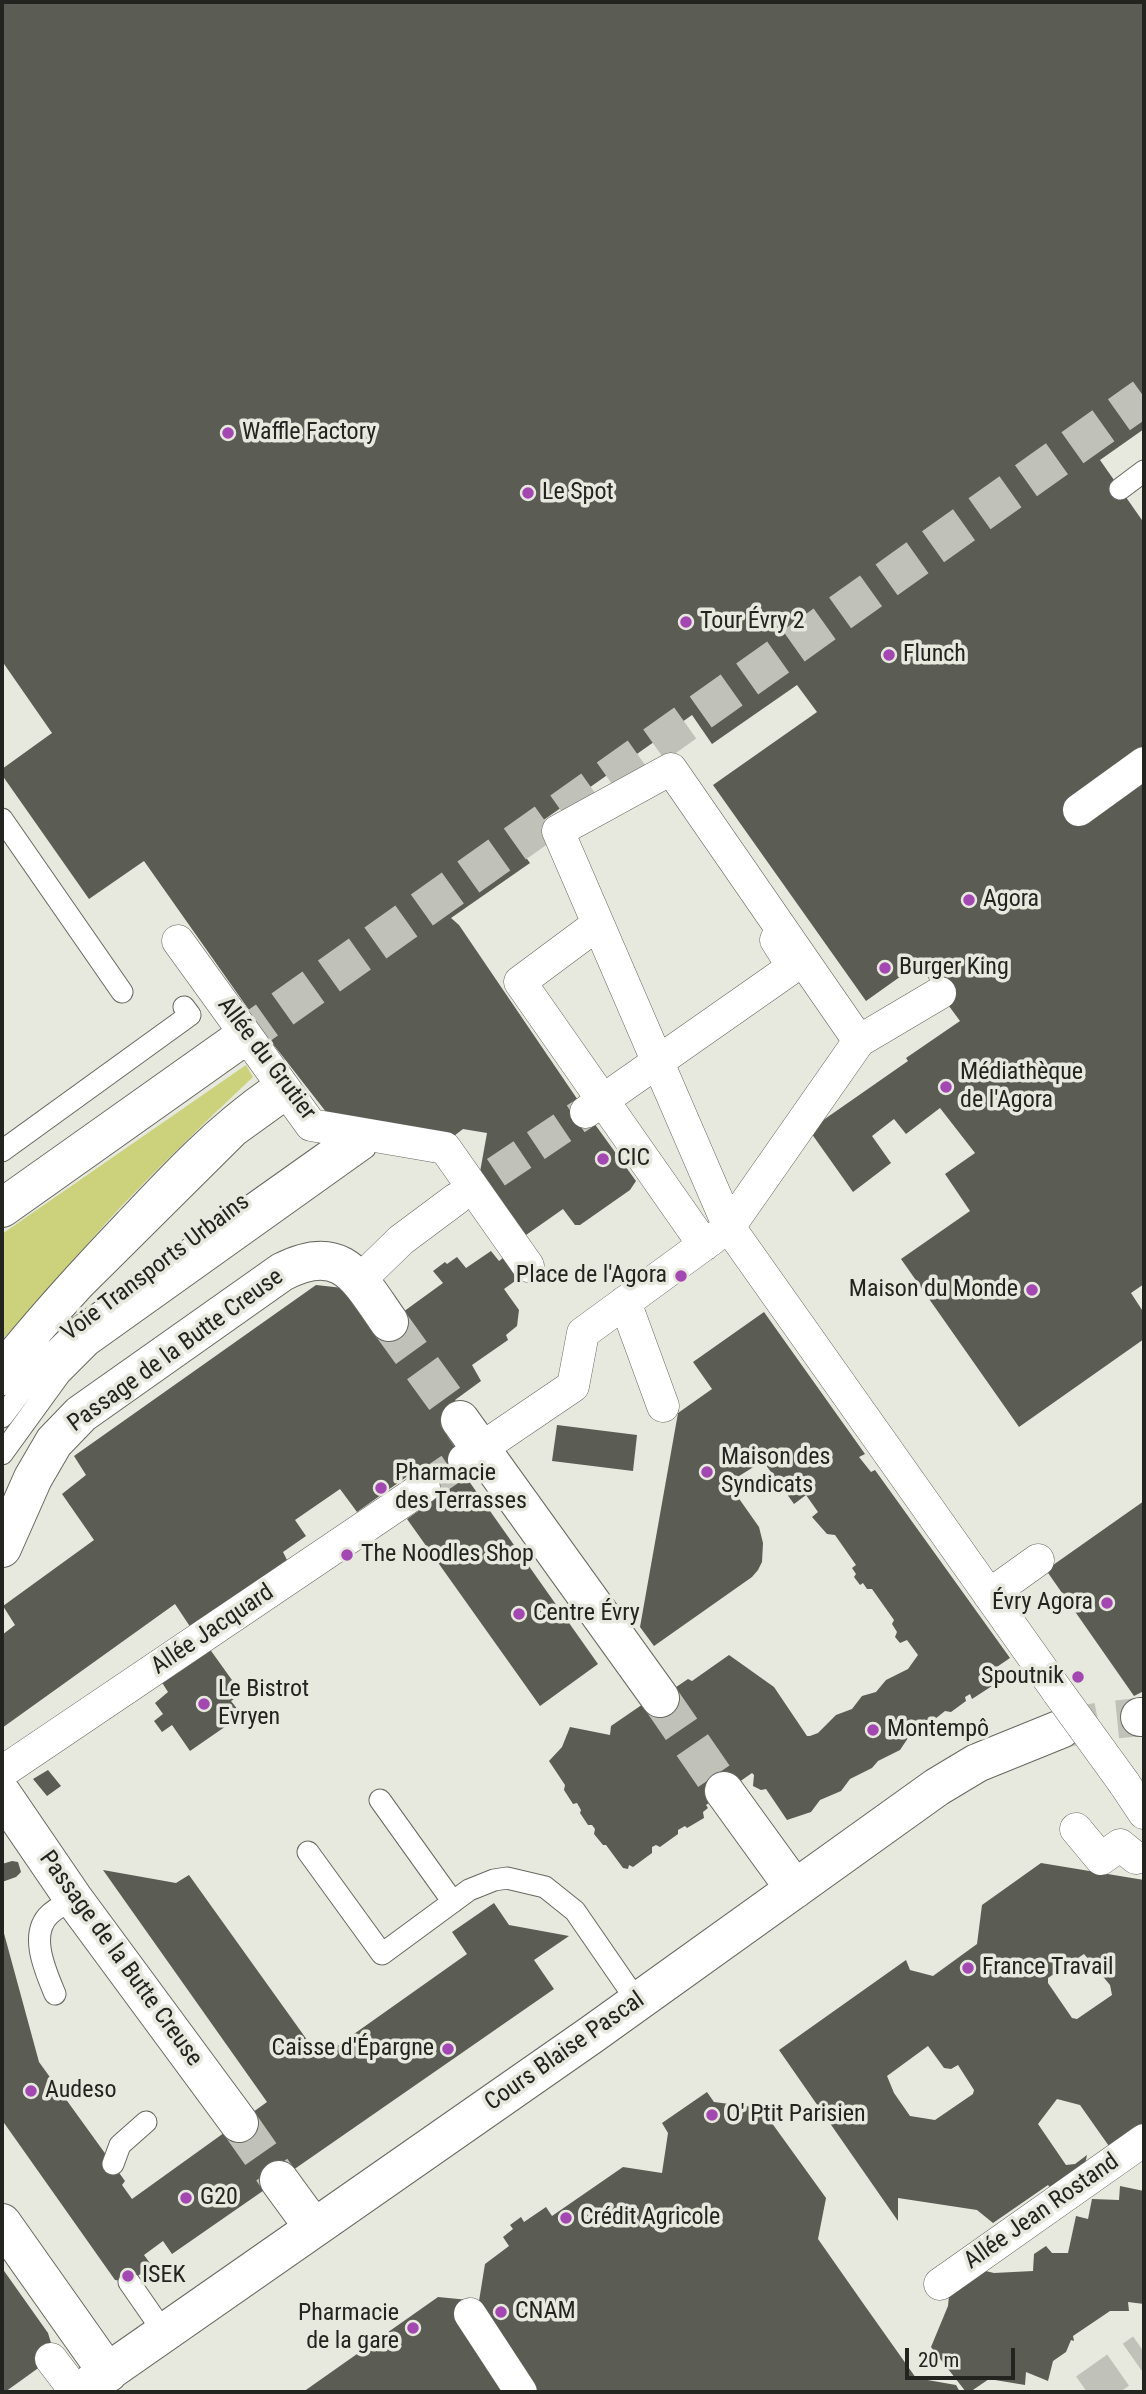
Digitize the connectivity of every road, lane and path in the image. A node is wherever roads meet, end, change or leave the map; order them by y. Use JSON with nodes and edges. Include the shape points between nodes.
{"nodes":[{"id":1,"x":1144,"y":471,"type":"edge"},
{"id":2,"x":1120,"y":489,"type":"dead end"},
{"id":3,"x":1144,"y":763,"type":"edge"},
{"id":4,"x":1079,"y":810,"type":"dead end"},
{"id":5,"x":2,"y":819,"type":"edge"},
{"id":6,"x":764,"y":921,"type":"dead end"},
{"id":7,"x":598,"y":924,"type":"junction"},
{"id":8,"x":178,"y":942,"type":"dead end"},
{"id":9,"x":122,"y":992,"type":"dead end"},
{"id":10,"x":940,"y":993,"type":"dead end"},
{"id":11,"x":184,"y":1007,"type":"dead end"},
{"id":12,"x":859,"y":1041,"type":"junction"},
{"id":13,"x":236,"y":1042,"type":"tunnel mouth"},
{"id":14,"x":658,"y":1062,"type":"junction"},
{"id":15,"x":594,"y":1106,"type":"junction"},
{"id":16,"x":340,"y":1142,"type":"dead end"},
{"id":17,"x":365,"y":1148,"type":"dead end"},
{"id":18,"x":2,"y":1151,"type":"edge"},
{"id":19,"x":456,"y":1199,"type":"tunnel mouth"},
{"id":20,"x":2,"y":1207,"type":"edge"},
{"id":21,"x":717,"y":1235,"type":"junction"},
{"id":22,"x":528,"y":1266,"type":"dead end"},
{"id":23,"x":360,"y":1280,"type":"junction"},
{"id":24,"x":625,"y":1302,"type":"junction"},
{"id":25,"x":389,"y":1322,"type":"tunnel mouth"},
{"id":26,"x":2,"y":1359,"type":"edge"},
{"id":27,"x":2,"y":1385,"type":"edge"},
{"id":28,"x":663,"y":1406,"type":"dead end"},
{"id":29,"x":2,"y":1417,"type":"edge"},
{"id":30,"x":468,"y":1443,"type":"joint"},
{"id":31,"x":2,"y":1454,"type":"edge"},
{"id":32,"x":424,"y":1488,"type":"tunnel mouth"},
{"id":33,"x":2,"y":1548,"type":"edge"},
{"id":34,"x":1038,"y":1560,"type":"dead end"},
{"id":35,"x":989,"y":1595,"type":"junction"},
{"id":36,"x":660,"y":1698,"type":"tunnel mouth"},
{"id":37,"x":1054,"y":1706,"type":"junction"},
{"id":38,"x":2,"y":1772,"type":"edge"},
{"id":39,"x":724,"y":1791,"type":"tunnel mouth"},
{"id":40,"x":2,"y":1794,"type":"edge"},
{"id":41,"x":380,"y":1800,"type":"dead end"},
{"id":42,"x":1144,"y":1813,"type":"edge"},
{"id":43,"x":1076,"y":1829,"type":"dead end"},
{"id":44,"x":308,"y":1852,"type":"dead end"},
{"id":45,"x":1136,"y":1858,"type":"dead end"},
{"id":46,"x":795,"y":1889,"type":"junction"},
{"id":47,"x":73,"y":1898,"type":"junction"},
{"id":48,"x":453,"y":1902,"type":"junction"},
{"id":49,"x":55,"y":1994,"type":"dead end"},
{"id":50,"x":637,"y":2001,"type":"junction"},
{"id":51,"x":146,"y":2122,"type":"dead end"},
{"id":52,"x":239,"y":2123,"type":"tunnel mouth"},
{"id":53,"x":1144,"y":2140,"type":"edge"},
{"id":54,"x":113,"y":2164,"type":"dead end"},
{"id":55,"x":279,"y":2180,"type":"tunnel mouth"},
{"id":56,"x":2,"y":2223,"type":"edge"},
{"id":57,"x":314,"y":2228,"type":"junction"},
{"id":58,"x":129,"y":2282,"type":"dead end"},
{"id":59,"x":940,"y":2284,"type":"dead end"},
{"id":60,"x":470,"y":2314,"type":"dead end"},
{"id":61,"x":165,"y":2333,"type":"junction"},
{"id":62,"x":51,"y":2359,"type":"dead end"},
{"id":63,"x":87,"y":2386,"type":"edge"},
{"id":64,"x":521,"y":2392,"type":"edge"}],
"edges":[{"from":1,"to":2,"type":"lane"},
{"from":3,"to":4,"type":"street"},
{"from":5,"to":9,"type":"lane"},
{"from":6,"to":14,"type":"street","via":[[793,967]]},
{"from":7,"to":12,"type":"street","via":[[558,831],[671,769]]},
{"from":7,"to":14,"type":"street"},
{"from":7,"to":15,"type":"street","via":[[520,982]]},
{"from":8,"to":22,"type":"street","name":"Allée du Grutier","via":[[311,1125],[445,1148]]},
{"from":10,"to":12,"type":"street"},
{"from":11,"to":18,"type":"lane","via":[[190,1015]]},
{"from":12,"to":21,"type":"street"},
{"from":13,"to":20,"type":"street"},
{"from":14,"to":15,"type":"street"},
{"from":14,"to":21,"type":"street"},
{"from":15,"to":21,"type":"street"},
{"from":16,"to":29,"type":"lane","name":"Voie Transports Urbains","via":[[79,1327],[47,1359]]},
{"from":17,"to":31,"type":"lane","name":"Voie Transports Urbains","via":[[89,1345],[60,1374]]},
{"from":19,"to":23,"type":"street","via":[[401,1240]]},
{"from":21,"to":24,"type":"street"},
{"from":21,"to":35,"type":"street"},
{"from":23,"to":25,"type":"street","name":"Passage de la Butte Creuse"},
{"from":23,"to":33,"type":"street","name":"Passage de la Butte Creuse","via":[[343,1266],[323,1259],[301,1262],[81,1414],[54,1442]]},
{"from":24,"to":28,"type":"street"},
{"from":24,"to":30,"type":"street","via":[[583,1333],[573,1386]]},
{"from":26,"to":27,"type":"lane","name":"Voie Transports Urbains","via":[[64,1285],[190,1152],[241,1107],[275,1096],[84,1287]]},
{"from":30,"to":36,"type":"street"},
{"from":32,"to":38,"type":"street","name":"Allée Jacquard"},
{"from":34,"to":35,"type":"street"},
{"from":35,"to":37,"type":"street"},
{"from":37,"to":42,"type":"street","bridge":true,"via":[[1124,1783]]},
{"from":37,"to":46,"type":"street","name":"Cours Blaise Pascal"},
{"from":39,"to":46,"type":"street"},
{"from":40,"to":47,"type":"street","name":"Passage de la Butte Creuse"},
{"from":41,"to":48,"type":"lane"},
{"from":43,"to":45,"type":"street","via":[[1101,1859],[1120,1845]]},
{"from":44,"to":48,"type":"lane","via":[[382,1954]]},
{"from":46,"to":50,"type":"street","name":"Cours Blaise Pascal"},
{"from":47,"to":49,"type":"lane","via":[[50,1914],[41,1931],[40,1950]]},
{"from":47,"to":52,"type":"street","name":"Passage de la Butte Creuse"},
{"from":48,"to":50,"type":"lane","via":[[494,1880],[520,1879],[545,1886],[575,1911]]},
{"from":50,"to":57,"type":"street","name":"Cours Blaise Pascal"},
{"from":51,"to":54,"type":"lane","via":[[120,2145]]},
{"from":53,"to":59,"type":"street","name":"Allée Jean Rostand"},
{"from":55,"to":57,"type":"street"},
{"from":56,"to":63,"type":"street"},
{"from":57,"to":61,"type":"street","name":"Cours Blaise Pascal"},
{"from":58,"to":61,"type":"lane"},
{"from":60,"to":64,"type":"street"},
{"from":61,"to":63,"type":"street","name":"Cours Blaise Pascal"},
{"from":62,"to":63,"type":"street"}]}
